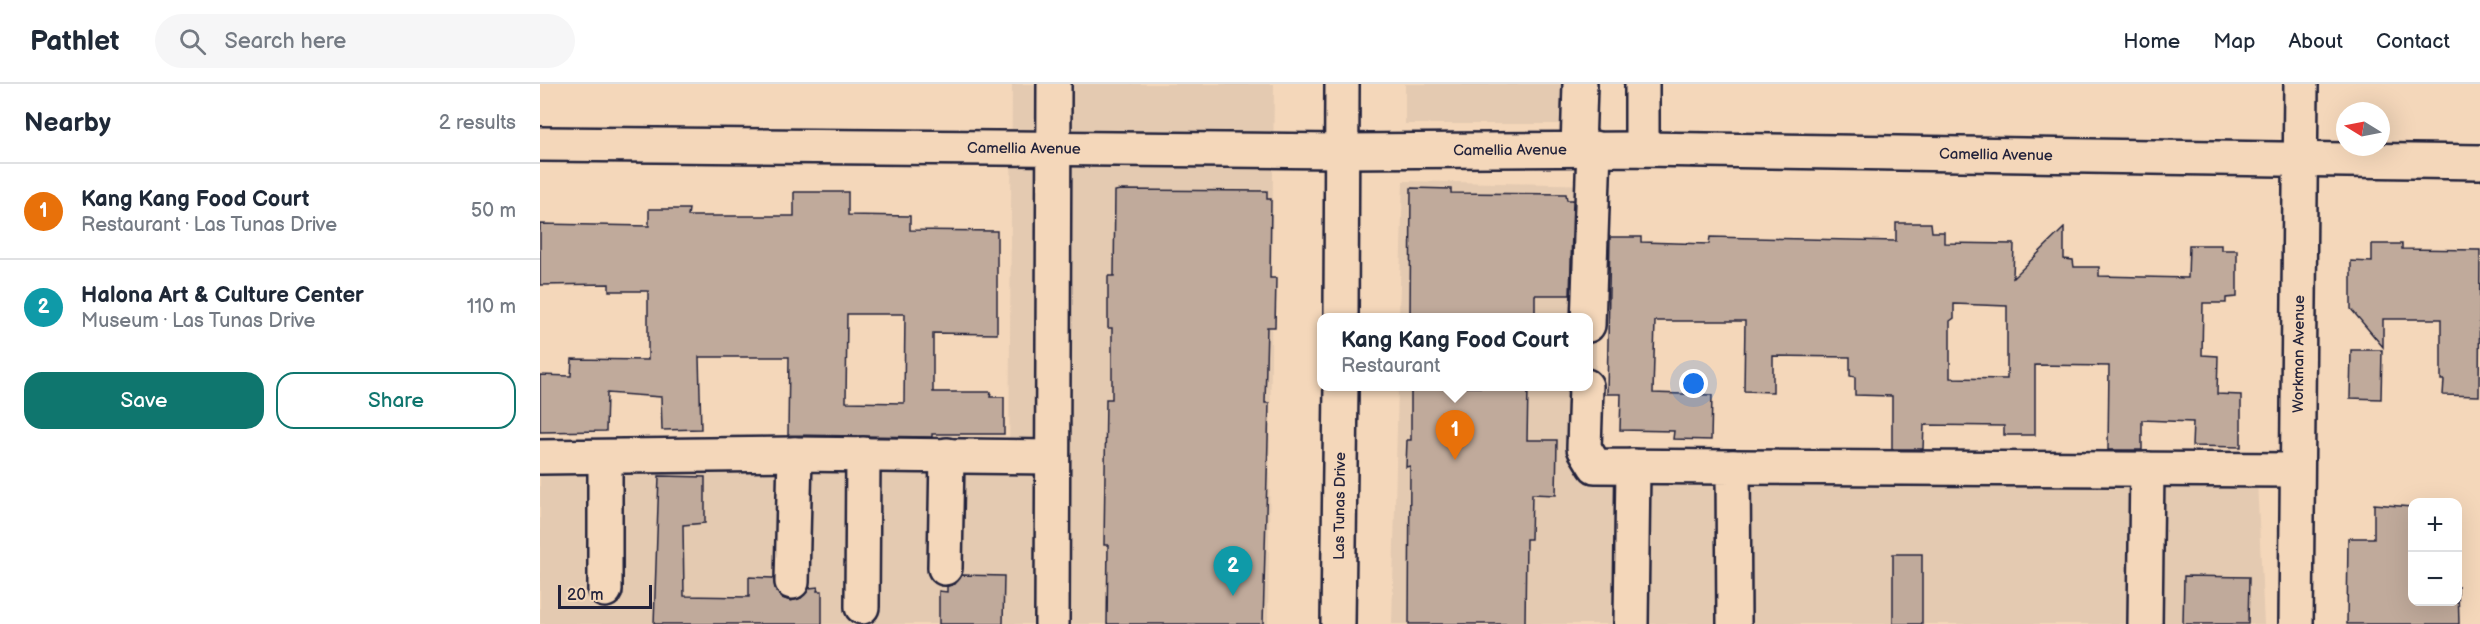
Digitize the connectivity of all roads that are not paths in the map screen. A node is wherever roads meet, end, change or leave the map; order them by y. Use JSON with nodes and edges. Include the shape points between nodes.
{"nodes":[{"id":1,"x":1054,"y":84,"type":"edge"},
{"id":2,"x":1342,"y":84,"type":"edge"},
{"id":3,"x":1580,"y":84,"type":"edge"},
{"id":4,"x":1642,"y":84,"type":"edge"},
{"id":5,"x":2301,"y":84,"type":"edge"},
{"id":6,"x":540,"y":144,"type":"edge"},
{"id":7,"x":1053,"y":147,"type":"junction"},
{"id":8,"x":1586,"y":148,"type":"junction"},
{"id":9,"x":1642,"y":149,"type":"junction"},
{"id":10,"x":1341,"y":152,"type":"junction"},
{"id":11,"x":2300,"y":161,"type":"junction"},
{"id":12,"x":2480,"y":162,"type":"edge"},
{"id":13,"x":1341,"y":313,"type":"edge"},
{"id":14,"x":1588,"y":313,"type":"edge"},
{"id":15,"x":1341,"y":391,"type":"edge"},
{"id":16,"x":1586,"y":391,"type":"edge"},
{"id":17,"x":795,"y":454,"type":"junction"},
{"id":18,"x":863,"y":454,"type":"junction"},
{"id":19,"x":947,"y":455,"type":"junction"},
{"id":20,"x":540,"y":457,"type":"edge"},
{"id":21,"x":1051,"y":457,"type":"junction"},
{"id":22,"x":605,"y":458,"type":"junction"},
{"id":23,"x":1633,"y":466,"type":"junction"},
{"id":24,"x":1733,"y":467,"type":"junction"},
{"id":25,"x":2147,"y":469,"type":"junction"},
{"id":26,"x":2296,"y":470,"type":"junction"},
{"id":27,"x":945,"y":568,"type":"dead end"},
{"id":28,"x":792,"y":582,"type":"dead end"},
{"id":29,"x":605,"y":590,"type":"dead end"},
{"id":30,"x":862,"y":607,"type":"dead end"},
{"id":31,"x":1052,"y":624,"type":"edge"},
{"id":32,"x":1338,"y":624,"type":"edge"},
{"id":33,"x":1632,"y":624,"type":"edge"},
{"id":34,"x":1734,"y":624,"type":"edge"},
{"id":35,"x":2145,"y":624,"type":"edge"},
{"id":36,"x":2296,"y":624,"type":"edge"}],
"edges":[{"from":1,"to":7,"type":"street"},
{"from":2,"to":10,"type":"street"},
{"from":3,"to":8,"type":"street"},
{"from":4,"to":9,"type":"street"},
{"from":5,"to":11,"type":"street","name":"Workman Avenue"},
{"from":6,"to":7,"type":"street","name":"Camellia Avenue"},
{"from":7,"to":10,"type":"street","name":"Camellia Avenue"},
{"from":7,"to":21,"type":"street"},
{"from":8,"to":9,"type":"street","name":"Camellia Avenue"},
{"from":8,"to":10,"type":"street","name":"Camellia Avenue"},
{"from":8,"to":14,"type":"street"},
{"from":9,"to":11,"type":"street","name":"Camellia Avenue"},
{"from":10,"to":13,"type":"street"},
{"from":11,"to":12,"type":"street","name":"Camellia Avenue"},
{"from":11,"to":26,"type":"street","name":"Workman Avenue"},
{"from":15,"to":32,"type":"street","name":"Las Tunas Drive"},
{"from":16,"to":23,"type":"street","via":[[1584,448],[1595,466]]},
{"from":17,"to":18,"type":"street"},
{"from":17,"to":22,"type":"street"},
{"from":17,"to":28,"type":"street"},
{"from":18,"to":19,"type":"street"},
{"from":18,"to":30,"type":"street"},
{"from":19,"to":21,"type":"street"},
{"from":19,"to":27,"type":"street"},
{"from":20,"to":22,"type":"street"},
{"from":21,"to":31,"type":"street"},
{"from":22,"to":29,"type":"street"},
{"from":23,"to":24,"type":"street"},
{"from":23,"to":33,"type":"street"},
{"from":24,"to":25,"type":"street"},
{"from":24,"to":34,"type":"street"},
{"from":25,"to":26,"type":"street"},
{"from":25,"to":35,"type":"street"},
{"from":26,"to":36,"type":"street","name":"Workman Avenue"}]}
